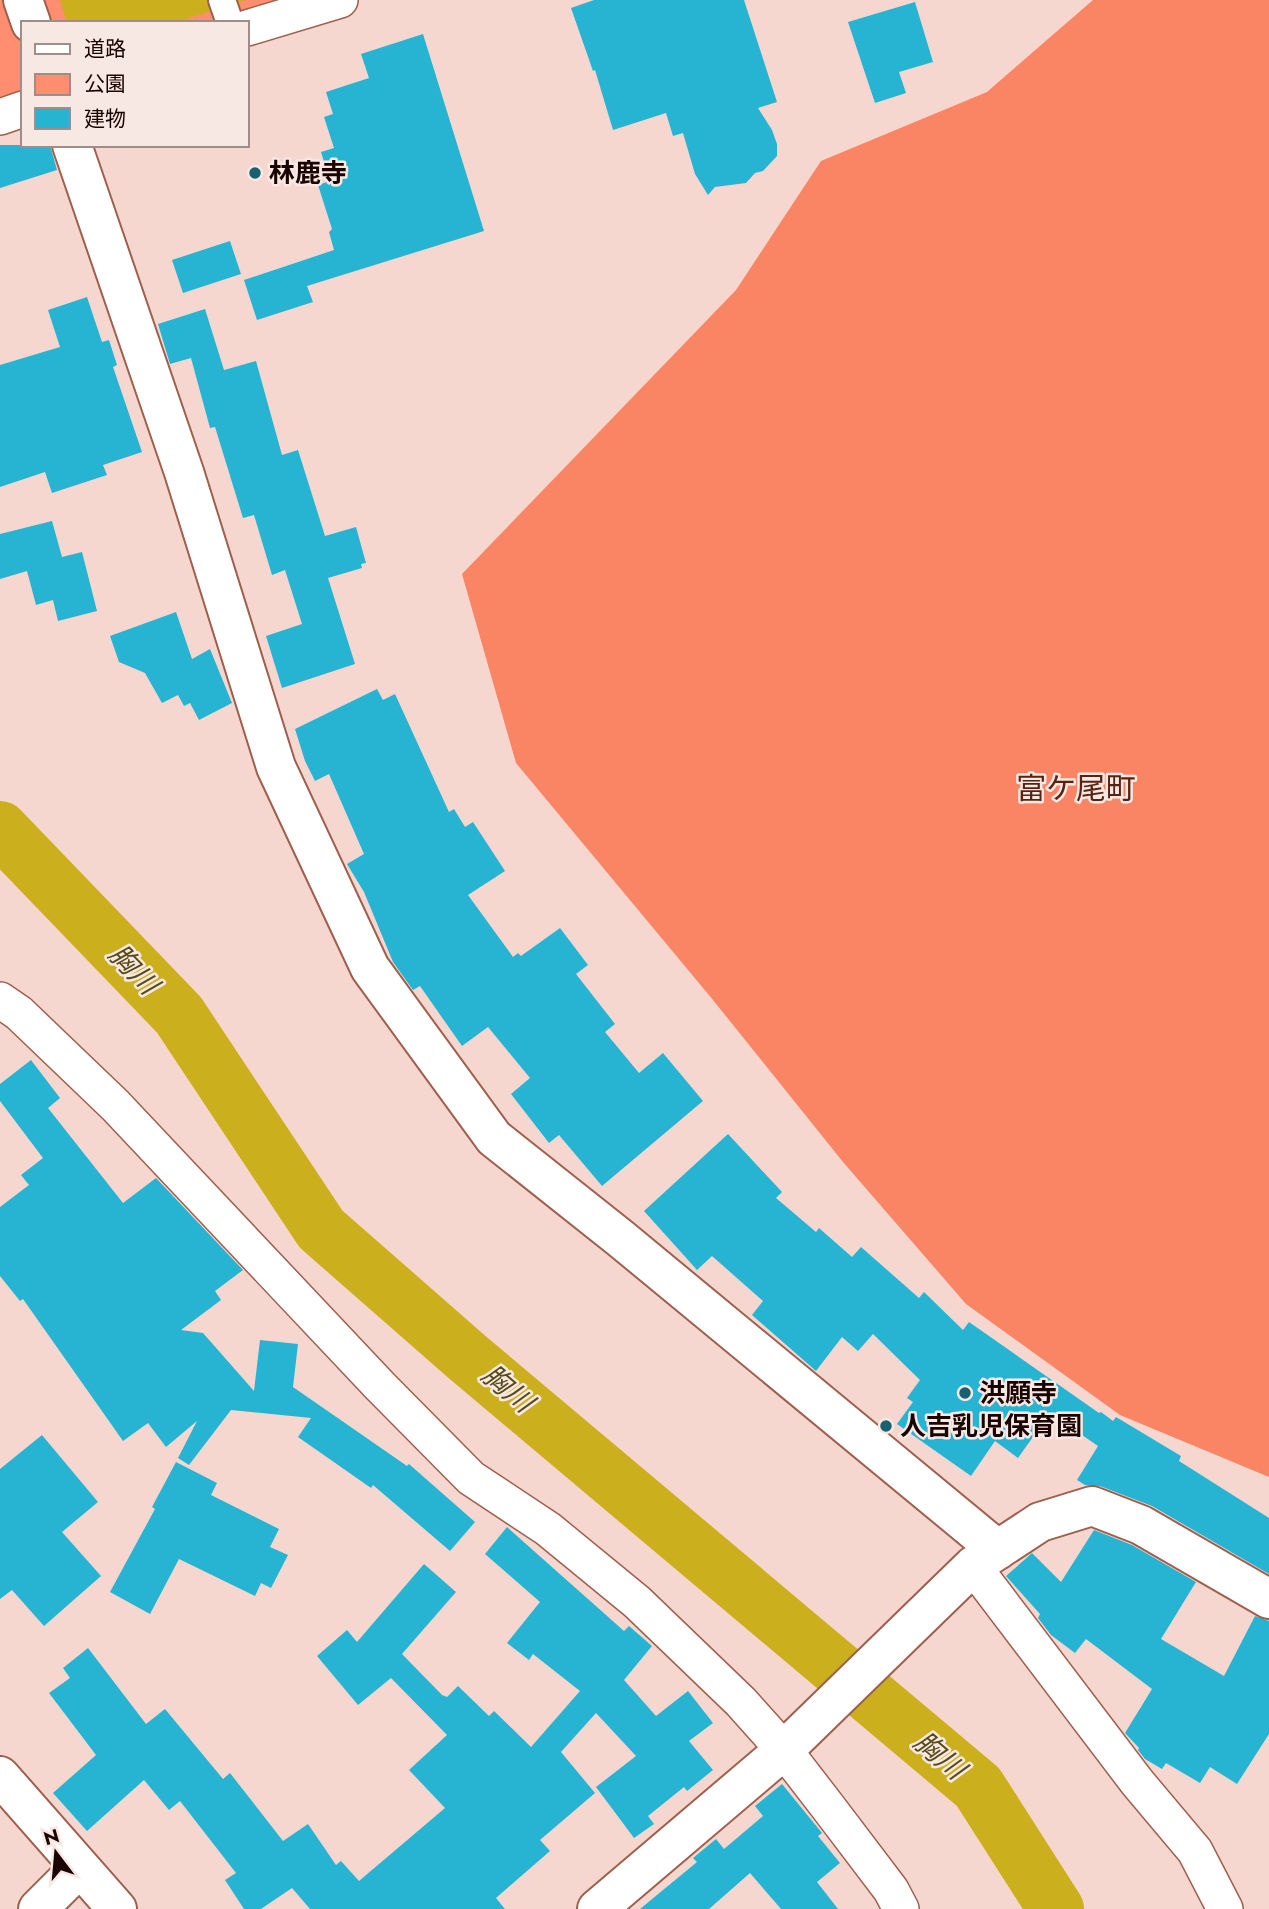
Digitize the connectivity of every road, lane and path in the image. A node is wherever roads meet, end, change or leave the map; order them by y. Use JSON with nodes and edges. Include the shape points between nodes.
{"nodes":[{"id":1,"x":23,"y":0,"type":"edge"},
{"id":2,"x":340,"y":0,"type":"edge"},
{"id":3,"x":231,"y":15,"type":"edge"},
{"id":4,"x":30,"y":21,"type":"edge"},
{"id":5,"x":21,"y":111,"type":"edge"},
{"id":6,"x":0,"y":117,"type":"edge"},
{"id":7,"x":73,"y":147,"type":"edge"},
{"id":8,"x":0,"y":1000,"type":"edge"},
{"id":9,"x":985,"y":1558,"type":"junction"},
{"id":10,"x":1269,"y":1599,"type":"edge"},
{"id":11,"x":793,"y":1741,"type":"junction"},
{"id":12,"x":0,"y":1776,"type":"edge"},
{"id":13,"x":80,"y":1867,"type":"junction"},
{"id":14,"x":38,"y":1909,"type":"edge"},
{"id":15,"x":117,"y":1909,"type":"edge"},
{"id":16,"x":597,"y":1909,"type":"edge"},
{"id":17,"x":901,"y":1909,"type":"edge"},
{"id":18,"x":1226,"y":1909,"type":"edge"}],
"edges":[{"from":1,"to":4,"type":"street"},
{"from":2,"to":3,"type":"street"},
{"from":5,"to":6,"type":"street"},
{"from":7,"to":9,"type":"street","via":[[184,472],[276,767],[370,968],[494,1138],[620,1238]]},
{"from":8,"to":11,"type":"street","via":[[115,1105],[471,1478],[548,1529],[637,1602],[741,1702]]},
{"from":9,"to":10,"type":"street","via":[[1040,1522],[1092,1506],[1140,1525]]},
{"from":9,"to":11,"type":"street"},
{"from":9,"to":18,"type":"street","via":[[1137,1782],[1195,1851]]},
{"from":11,"to":16,"type":"street"},
{"from":11,"to":17,"type":"street"},
{"from":12,"to":13,"type":"street"},
{"from":13,"to":14,"type":"street"},
{"from":13,"to":15,"type":"street"}]}
